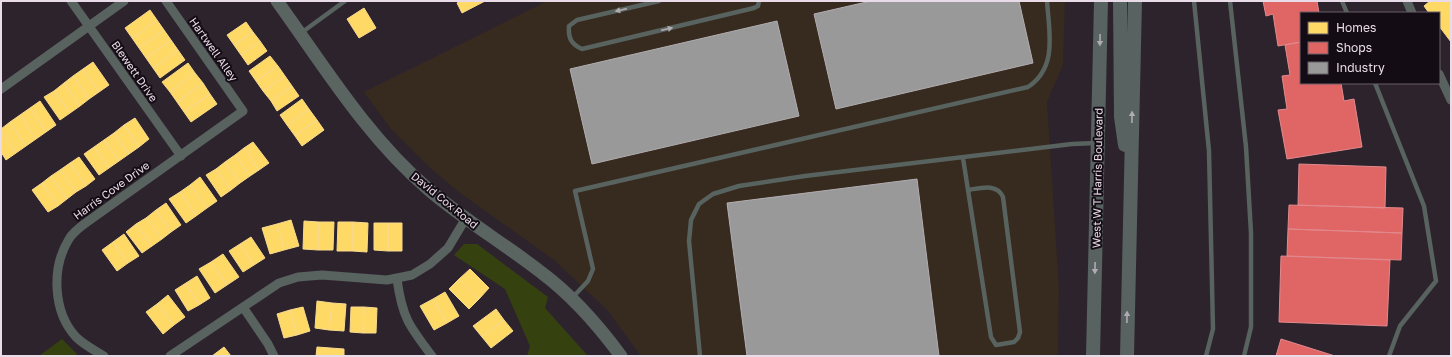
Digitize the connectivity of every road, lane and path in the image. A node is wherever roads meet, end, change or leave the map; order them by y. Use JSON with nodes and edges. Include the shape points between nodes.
{"nodes":[{"id":1,"x":71,"y":1,"type":"edge"},
{"id":2,"x":124,"y":1,"type":"edge"},
{"id":3,"x":166,"y":1,"type":"edge"},
{"id":4,"x":277,"y":1,"type":"edge"},
{"id":5,"x":345,"y":1,"type":"edge"},
{"id":6,"x":659,"y":1,"type":"edge"},
{"id":7,"x":759,"y":1,"type":"edge"},
{"id":8,"x":1047,"y":1,"type":"edge"},
{"id":9,"x":1101,"y":1,"type":"edge"},
{"id":10,"x":1120,"y":1,"type":"edge"},
{"id":11,"x":1135,"y":1,"type":"edge"},
{"id":12,"x":1194,"y":1,"type":"edge"},
{"id":13,"x":1230,"y":1,"type":"edge"},
{"id":14,"x":1342,"y":1,"type":"edge"},
{"id":15,"x":1407,"y":1,"type":"edge"},
{"id":16,"x":1347,"y":12,"type":"edge"},
{"id":17,"x":1412,"y":12,"type":"edge"},
{"id":18,"x":89,"y":26,"type":"junction"},
{"id":19,"x":300,"y":33,"type":"junction"},
{"id":20,"x":1440,"y":76,"type":"edge"},
{"id":21,"x":1375,"y":84,"type":"edge"},
{"id":22,"x":1,"y":89,"type":"edge"},
{"id":23,"x":1451,"y":100,"type":"edge"},
{"id":24,"x":243,"y":111,"type":"joint"},
{"id":25,"x":1098,"y":143,"type":"junction"},
{"id":26,"x":180,"y":156,"type":"junction"},
{"id":27,"x":964,"y":158,"type":"junction"},
{"id":28,"x":1131,"y":185,"type":"junction"},
{"id":29,"x":968,"y":190,"type":"junction"},
{"id":30,"x":466,"y":218,"type":"junction"},
{"id":31,"x":397,"y":279,"type":"junction"},
{"id":32,"x":572,"y":298,"type":"junction"},
{"id":33,"x":243,"y":307,"type":"junction"},
{"id":34,"x":104,"y":356,"type":"edge"},
{"id":35,"x":170,"y":356,"type":"edge"},
{"id":36,"x":274,"y":356,"type":"edge"},
{"id":37,"x":432,"y":356,"type":"edge"},
{"id":38,"x":621,"y":356,"type":"edge"},
{"id":39,"x":700,"y":356,"type":"edge"},
{"id":40,"x":1093,"y":356,"type":"edge"},
{"id":41,"x":1126,"y":356,"type":"edge"},
{"id":42,"x":1206,"y":356,"type":"edge"},
{"id":43,"x":1244,"y":356,"type":"edge"},
{"id":44,"x":1390,"y":356,"type":"edge"}],
"edges":[{"from":1,"to":18,"type":"street","name":"Blewett Drive"},
{"from":2,"to":18,"type":"street"},
{"from":3,"to":24,"type":"street","name":"Hartwell Alley"},
{"from":4,"to":19,"type":"main road","name":"David Cox Road"},
{"from":5,"to":19,"type":"lane"},
{"from":6,"to":7,"type":"lane","one_way":true,"via":[[576,20],[569,26],[570,41],[582,49],[754,8],[758,6]]},
{"from":8,"to":32,"type":"lane","via":[[1050,51],[1046,68],[1038,81],[1028,87],[575,191],[593,269],[588,281]]},
{"from":9,"to":25,"type":"main road","name":"West W T Harris Boulevard","one_way":true},
{"from":10,"to":28,"type":"main road","via":[[1121,117]]},
{"from":28,"to":11,"type":"main road","one_way":true},
{"from":12,"to":42,"type":"lane","via":[[1209,150],[1213,329]]},
{"from":13,"to":43,"type":"lane","via":[[1246,147],[1251,233],[1251,327]]},
{"from":14,"to":16,"type":"lane"},
{"from":15,"to":17,"type":"street"},
{"from":18,"to":22,"type":"street"},
{"from":18,"to":26,"type":"street","name":"Blewett Drive"},
{"from":19,"to":30,"type":"main road","name":"David Cox Road","via":[[378,140],[427,189]]},
{"from":20,"to":23,"type":"street"},
{"from":21,"to":44,"type":"lane","via":[[1424,206],[1436,281],[1400,326]]},
{"from":24,"to":26,"type":"street","name":"Harris Cove Drive"},
{"from":25,"to":27,"type":"lane"},
{"from":25,"to":40,"type":"main road","name":"West W T Harris Boulevard","one_way":true},
{"from":26,"to":34,"type":"street","name":"Harris Cove Drive","via":[[75,232],[61,257],[56,290],[64,319],[76,336]]},
{"from":27,"to":29,"type":"lane"},
{"from":27,"to":39,"type":"lane","via":[[739,186],[713,194],[699,204],[691,220],[689,241]]},
{"from":41,"to":28,"type":"main road","one_way":true},
{"from":29,"to":29,"type":"lane","via":[[991,337],[996,344],[1014,342],[1020,332],[1004,197],[995,188]]},
{"from":30,"to":31,"type":"street","via":[[448,248],[430,264],[412,275]]},
{"from":30,"to":32,"type":"main road","name":"David Cox Road","via":[[543,273]]},
{"from":31,"to":33,"type":"street","via":[[322,275],[298,277],[279,283]]},
{"from":31,"to":37,"type":"street","via":[[406,320]]},
{"from":32,"to":38,"type":"main road","name":"David Cox Road","via":[[593,319]]},
{"from":33,"to":35,"type":"street"},
{"from":33,"to":36,"type":"street"}]}
